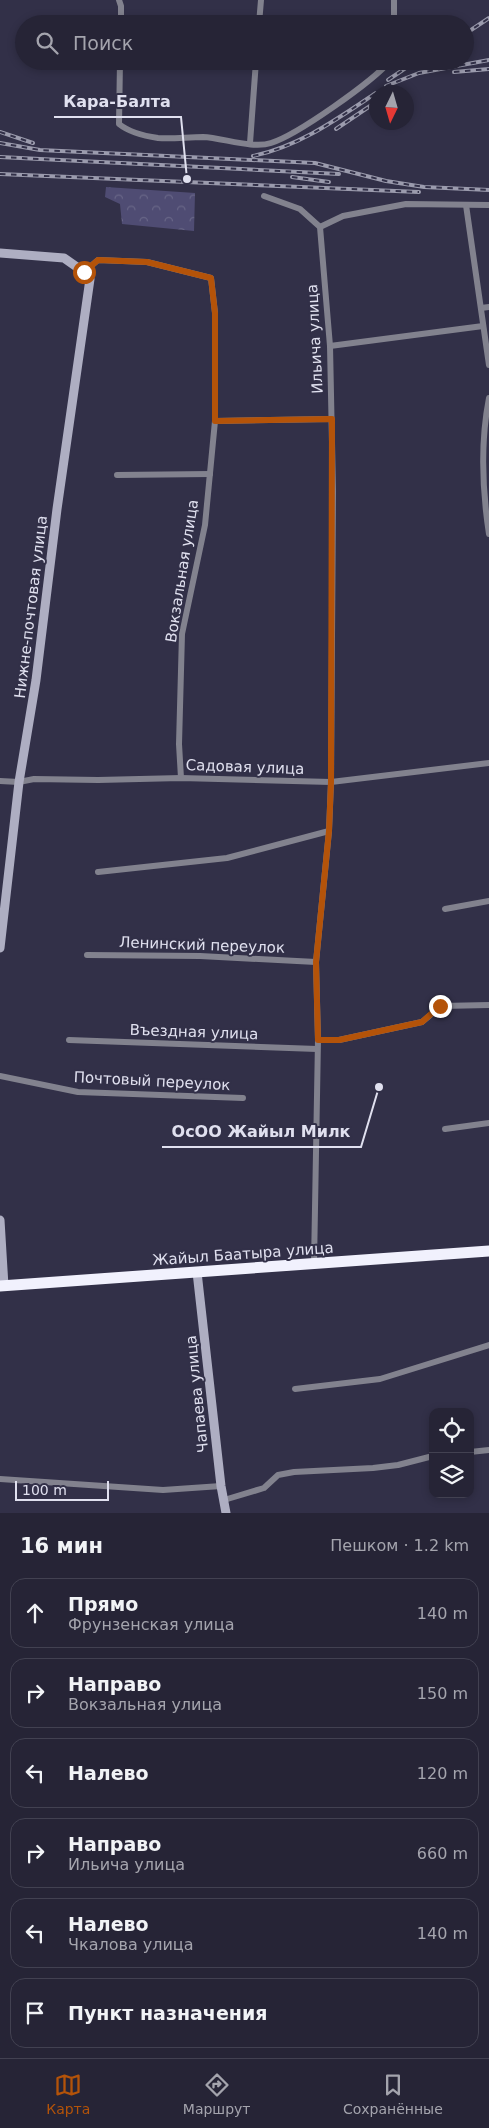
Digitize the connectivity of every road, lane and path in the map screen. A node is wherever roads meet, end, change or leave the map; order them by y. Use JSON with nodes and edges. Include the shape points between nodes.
{"nodes":[{"id":1,"x":119,"y":0,"type":"edge"},
{"id":2,"x":261,"y":0,"type":"edge"},
{"id":3,"x":394,"y":0,"type":"edge"},
{"id":4,"x":121,"y":15,"type":"edge"},
{"id":5,"x":260,"y":15,"type":"edge"},
{"id":6,"x":394,"y":15,"type":"edge"},
{"id":7,"x":120,"y":70,"type":"edge"},
{"id":8,"x":255,"y":70,"type":"edge"},
{"id":9,"x":382,"y":70,"type":"edge"},
{"id":10,"x":250,"y":143,"type":"junction"},
{"id":11,"x":264,"y":196,"type":"dead end"},
{"id":12,"x":466,"y":205,"type":"junction"},
{"id":13,"x":489,"y":205,"type":"edge"},
{"id":14,"x":320,"y":227,"type":"junction"},
{"id":15,"x":0,"y":253,"type":"edge"},
{"id":16,"x":84,"y":272,"type":"junction"},
{"id":17,"x":489,"y":307,"type":"edge"},
{"id":18,"x":481,"y":308,"type":"junction"},
{"id":19,"x":483,"y":326,"type":"junction"},
{"id":20,"x":330,"y":346,"type":"junction"},
{"id":21,"x":489,"y":365,"type":"edge"},
{"id":22,"x":489,"y":398,"type":"edge"},
{"id":23,"x":332,"y":419,"type":"junction"},
{"id":24,"x":215,"y":421,"type":"junction"},
{"id":25,"x":210,"y":474,"type":"junction"},
{"id":26,"x":117,"y":475,"type":"dead end"},
{"id":27,"x":489,"y":534,"type":"edge"},
{"id":28,"x":489,"y":763,"type":"edge"},
{"id":29,"x":181,"y":778,"type":"junction"},
{"id":30,"x":0,"y":781,"type":"edge"},
{"id":31,"x":19,"y":782,"type":"junction"},
{"id":32,"x":331,"y":782,"type":"junction"},
{"id":33,"x":329,"y":831,"type":"junction"},
{"id":34,"x":98,"y":872,"type":"dead end"},
{"id":35,"x":489,"y":901,"type":"edge"},
{"id":36,"x":445,"y":909,"type":"dead end"},
{"id":37,"x":0,"y":948,"type":"edge"},
{"id":38,"x":87,"y":955,"type":"dead end"},
{"id":39,"x":316,"y":962,"type":"junction"},
{"id":40,"x":489,"y":1005,"type":"edge"},
{"id":41,"x":69,"y":1040,"type":"dead end"},
{"id":42,"x":318,"y":1040,"type":"junction"},
{"id":43,"x":317,"y":1049,"type":"junction"},
{"id":44,"x":0,"y":1076,"type":"edge"},
{"id":45,"x":243,"y":1098,"type":"dead end"},
{"id":46,"x":489,"y":1122,"type":"edge"},
{"id":47,"x":445,"y":1129,"type":"dead end"},
{"id":48,"x":0,"y":1220,"type":"edge"},
{"id":49,"x":489,"y":1251,"type":"edge"},
{"id":50,"x":314,"y":1264,"type":"junction"},
{"id":51,"x":197,"y":1272,"type":"junction"},
{"id":52,"x":2,"y":1283,"type":"edge"},
{"id":53,"x":489,"y":1345,"type":"edge"},
{"id":54,"x":295,"y":1388,"type":"dead end"},
{"id":55,"x":489,"y":1450,"type":"edge"},
{"id":56,"x":474,"y":1452,"type":"edge"},
{"id":57,"x":429,"y":1457,"type":"edge"},
{"id":58,"x":0,"y":1479,"type":"edge"},
{"id":59,"x":221,"y":1486,"type":"junction"},
{"id":60,"x":224,"y":1500,"type":"junction"},
{"id":61,"x":226,"y":1513,"type":"edge"}],
"edges":[{"from":1,"to":4,"type":"street"},
{"from":2,"to":5,"type":"street"},
{"from":3,"to":6,"type":"street"},
{"from":7,"to":10,"type":"street","via":[[119,124],[127,131],[157,138],[204,137]]},
{"from":8,"to":10,"type":"street"},
{"from":9,"to":10,"type":"street","via":[[281,139],[269,144]]},
{"from":11,"to":14,"type":"street","via":[[300,209]]},
{"from":12,"to":13,"type":"street"},
{"from":12,"to":14,"type":"street","via":[[406,204],[344,216]]},
{"from":12,"to":18,"type":"street"},
{"from":14,"to":20,"type":"street","name":"Ильича улица"},
{"from":15,"to":16,"type":"street","via":[[64,258]]},
{"from":16,"to":24,"type":"street","name":"Вокзальная улица","via":[[98,260],[147,262],[211,278],[215,313]]},
{"from":16,"to":31,"type":"street","name":"Нижне-почтовая улица","via":[[90,279],[36,680]]},
{"from":17,"to":18,"type":"street"},
{"from":18,"to":19,"type":"street"},
{"from":19,"to":20,"type":"street"},
{"from":19,"to":21,"type":"street"},
{"from":20,"to":23,"type":"street","name":"Ильича улица"},
{"from":22,"to":27,"type":"street","via":[[482,470]]},
{"from":23,"to":24,"type":"street"},
{"from":23,"to":32,"type":"street","name":"Ильича улица"},
{"from":24,"to":25,"type":"street","name":"Вокзальная улица"},
{"from":25,"to":26,"type":"street"},
{"from":25,"to":29,"type":"street","name":"Вокзальная улица","via":[[205,525],[182,634]]},
{"from":28,"to":32,"type":"street","name":"Садовая улица"},
{"from":29,"to":31,"type":"street","name":"Садовая улица","via":[[34,779]]},
{"from":29,"to":32,"type":"street","name":"Садовая улица"},
{"from":30,"to":31,"type":"street","name":"Садовая улица"},
{"from":31,"to":37,"type":"street","name":"Нижне-почтовая улица"},
{"from":32,"to":33,"type":"street","name":"Ильича улица"},
{"from":33,"to":34,"type":"street","via":[[226,858]]},
{"from":33,"to":39,"type":"street","name":"Ильича улица"},
{"from":35,"to":36,"type":"street"},
{"from":38,"to":39,"type":"street","name":"Ленинский переулок"},
{"from":39,"to":42,"type":"street","name":"Ильича улица"},
{"from":40,"to":42,"type":"street","via":[[440,1006],[422,1022],[339,1040]]},
{"from":41,"to":43,"type":"street","name":"Въездная улица"},
{"from":42,"to":43,"type":"street","name":"Ильича улица"},
{"from":43,"to":50,"type":"street","name":"Ильича улица"},
{"from":44,"to":45,"type":"street","name":"Почтовый переулок","via":[[78,1092]]},
{"from":46,"to":47,"type":"street"},
{"from":48,"to":52,"type":"street"},
{"from":49,"to":50,"type":"highway","name":"Жайыл Баатыра улица"},
{"from":50,"to":51,"type":"highway","name":"Жайыл Баатыра улица"},
{"from":51,"to":52,"type":"highway","name":"Жайыл Баатыра улица"},
{"from":51,"to":59,"type":"street","name":"Чапаева улица"},
{"from":53,"to":54,"type":"street","via":[[380,1379]]},
{"from":55,"to":56,"type":"street"},
{"from":57,"to":60,"type":"street","via":[[373,1468],[278,1475],[264,1488]]},
{"from":58,"to":59,"type":"street","via":[[163,1490]]},
{"from":59,"to":60,"type":"street","name":"Чапаева улица"},
{"from":60,"to":61,"type":"street","name":"Чапаева улица"}]}
